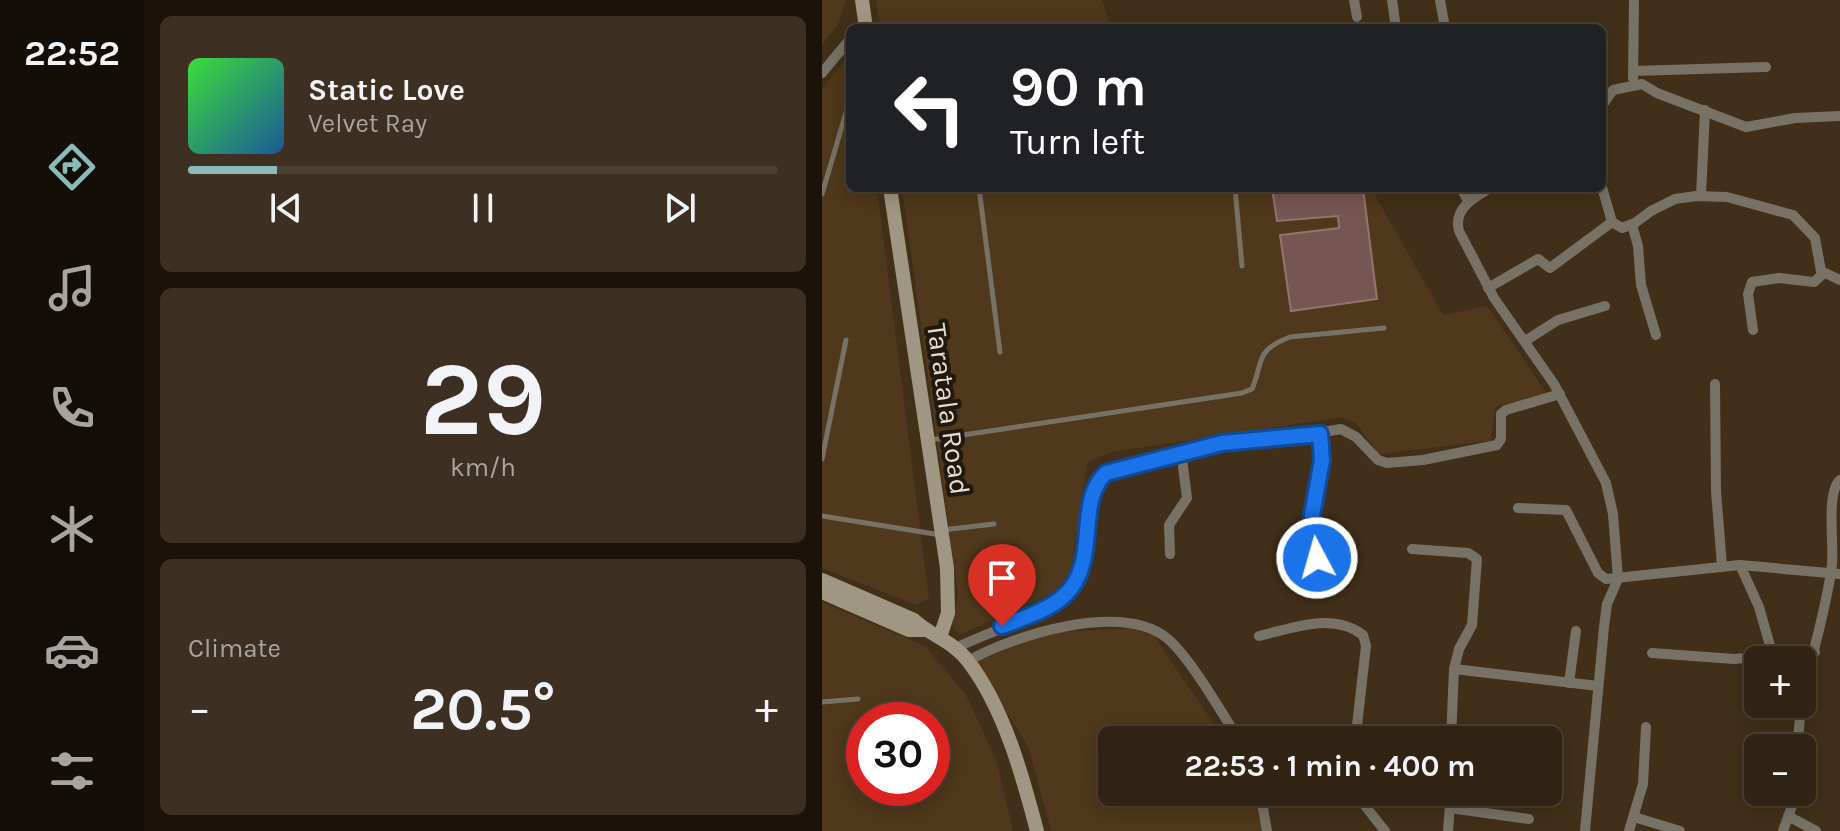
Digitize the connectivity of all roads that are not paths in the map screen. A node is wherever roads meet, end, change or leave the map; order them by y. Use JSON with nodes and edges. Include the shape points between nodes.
{"nodes":[{"id":1,"x":862,"y":0,"type":"edge"},
{"id":2,"x":1354,"y":0,"type":"edge"},
{"id":3,"x":1392,"y":0,"type":"edge"},
{"id":4,"x":1440,"y":0,"type":"edge"},
{"id":5,"x":1634,"y":0,"type":"edge"},
{"id":6,"x":1357,"y":17,"type":"dead end"},
{"id":7,"x":863,"y":24,"type":"edge"},
{"id":8,"x":1395,"y":24,"type":"edge"},
{"id":9,"x":1444,"y":24,"type":"edge"},
{"id":10,"x":846,"y":44,"type":"edge"},
{"id":11,"x":1766,"y":67,"type":"dead end"},
{"id":12,"x":1633,"y":71,"type":"junction"},
{"id":13,"x":822,"y":73,"type":"edge"},
{"id":14,"x":1633,"y":85,"type":"junction"},
{"id":15,"x":1606,"y":100,"type":"edge"},
{"id":16,"x":1705,"y":110,"type":"junction"},
{"id":17,"x":846,"y":113,"type":"edge"},
{"id":18,"x":1840,"y":116,"type":"edge"},
{"id":19,"x":891,"y":192,"type":"edge"},
{"id":20,"x":980,"y":192,"type":"edge"},
{"id":21,"x":1235,"y":192,"type":"edge"},
{"id":22,"x":1463,"y":192,"type":"edge"},
{"id":23,"x":1483,"y":192,"type":"edge"},
{"id":24,"x":1603,"y":192,"type":"edge"},
{"id":25,"x":822,"y":194,"type":"edge"},
{"id":26,"x":1701,"y":196,"type":"junction"},
{"id":27,"x":1468,"y":201,"type":"junction"},
{"id":28,"x":1612,"y":222,"type":"junction"},
{"id":29,"x":1632,"y":225,"type":"junction"},
{"id":30,"x":1242,"y":266,"type":"dead end"},
{"id":31,"x":1824,"y":273,"type":"junction"},
{"id":32,"x":1840,"y":280,"type":"edge"},
{"id":33,"x":1488,"y":288,"type":"junction"},
{"id":34,"x":1605,"y":306,"type":"dead end"},
{"id":35,"x":1384,"y":328,"type":"dead end"},
{"id":36,"x":1753,"y":330,"type":"dead end"},
{"id":37,"x":1656,"y":335,"type":"dead end"},
{"id":38,"x":846,"y":340,"type":"dead end"},
{"id":39,"x":1525,"y":341,"type":"junction"},
{"id":40,"x":1000,"y":352,"type":"dead end"},
{"id":41,"x":1715,"y":384,"type":"dead end"},
{"id":42,"x":1560,"y":394,"type":"junction"},
{"id":43,"x":1320,"y":434,"type":"junction"},
{"id":44,"x":927,"y":440,"type":"junction"},
{"id":45,"x":1181,"y":451,"type":"junction"},
{"id":46,"x":822,"y":459,"type":"edge"},
{"id":47,"x":1840,"y":480,"type":"edge"},
{"id":48,"x":1518,"y":508,"type":"dead end"},
{"id":49,"x":822,"y":516,"type":"edge"},
{"id":50,"x":994,"y":524,"type":"dead end"},
{"id":51,"x":941,"y":533,"type":"junction"},
{"id":52,"x":1412,"y":549,"type":"dead end"},
{"id":53,"x":1170,"y":554,"type":"dead end"},
{"id":54,"x":1317,"y":558,"type":"dead end"},
{"id":55,"x":1740,"y":565,"type":"junction"},
{"id":56,"x":1722,"y":566,"type":"junction"},
{"id":57,"x":1835,"y":575,"type":"edge"},
{"id":58,"x":1618,"y":579,"type":"junction"},
{"id":59,"x":822,"y":580,"type":"edge"},
{"id":60,"x":822,"y":592,"type":"edge"},
{"id":61,"x":924,"y":630,"type":"junction"},
{"id":62,"x":1576,"y":631,"type":"dead end"},
{"id":63,"x":1259,"y":636,"type":"dead end"},
{"id":64,"x":940,"y":637,"type":"junction"},
{"id":65,"x":1770,"y":646,"type":"edge"},
{"id":66,"x":956,"y":648,"type":"junction"},
{"id":67,"x":1816,"y":648,"type":"edge"},
{"id":68,"x":1652,"y":653,"type":"dead end"},
{"id":69,"x":1744,"y":658,"type":"edge"},
{"id":70,"x":968,"y":661,"type":"junction"},
{"id":71,"x":1454,"y":669,"type":"junction"},
{"id":72,"x":1569,"y":683,"type":"junction"},
{"id":73,"x":1598,"y":686,"type":"junction"},
{"id":74,"x":858,"y":699,"type":"dead end"},
{"id":75,"x":822,"y":702,"type":"edge"},
{"id":76,"x":1230,"y":726,"type":"edge"},
{"id":77,"x":1357,"y":726,"type":"edge"},
{"id":78,"x":1450,"y":726,"type":"edge"},
{"id":79,"x":1646,"y":727,"type":"dead end"},
{"id":80,"x":1263,"y":806,"type":"edge"},
{"id":81,"x":1365,"y":806,"type":"edge"},
{"id":82,"x":1792,"y":806,"type":"edge"},
{"id":83,"x":1450,"y":808,"type":"joint"},
{"id":84,"x":1788,"y":816,"type":"junction"},
{"id":85,"x":1634,"y":817,"type":"junction"},
{"id":86,"x":1529,"y":819,"type":"dead end"},
{"id":87,"x":1037,"y":831,"type":"edge"},
{"id":88,"x":1267,"y":831,"type":"edge"},
{"id":89,"x":1385,"y":831,"type":"edge"},
{"id":90,"x":1448,"y":831,"type":"edge"},
{"id":91,"x":1585,"y":831,"type":"edge"},
{"id":92,"x":1629,"y":831,"type":"edge"},
{"id":93,"x":1680,"y":831,"type":"edge"},
{"id":94,"x":1783,"y":831,"type":"edge"},
{"id":95,"x":1816,"y":831,"type":"edge"}],
"edges":[{"from":1,"to":7,"type":"street"},
{"from":2,"to":6,"type":"street"},
{"from":3,"to":8,"type":"street"},
{"from":4,"to":9,"type":"street"},
{"from":5,"to":12,"type":"street"},
{"from":10,"to":13,"type":"street"},
{"from":11,"to":12,"type":"street"},
{"from":12,"to":14,"type":"street"},
{"from":14,"to":15,"type":"street","via":[[1613,90]]},
{"from":14,"to":16,"type":"street"},
{"from":16,"to":18,"type":"street","via":[[1746,127]]},
{"from":16,"to":26,"type":"street"},
{"from":17,"to":25,"type":"lane"},
{"from":19,"to":44,"type":"street","name":"Taratala Road"},
{"from":20,"to":40,"type":"lane"},
{"from":21,"to":30,"type":"lane"},
{"from":22,"to":27,"type":"street"},
{"from":23,"to":27,"type":"street"},
{"from":24,"to":28,"type":"street"},
{"from":26,"to":29,"type":"street","via":[[1675,199]]},
{"from":26,"to":31,"type":"street","via":[[1790,212],[1815,238]]},
{"from":27,"to":33,"type":"street","via":[[1457,223]]},
{"from":28,"to":29,"type":"street","via":[[1622,228]]},
{"from":28,"to":33,"type":"street","via":[[1550,268],[1538,259]]},
{"from":29,"to":37,"type":"street"},
{"from":31,"to":32,"type":"street"},
{"from":31,"to":36,"type":"street","via":[[1814,282],[1752,282],[1748,294]]},
{"from":33,"to":39,"type":"street"},
{"from":34,"to":39,"type":"street","via":[[1571,314]]},
{"from":35,"to":44,"type":"lane","via":[[1280,341],[1261,357],[1252,389],[1242,393]]},
{"from":38,"to":46,"type":"lane"},
{"from":39,"to":42,"type":"street"},
{"from":41,"to":56,"type":"street"},
{"from":42,"to":43,"type":"street","via":[[1501,414],[1501,439],[1494,446],[1423,460],[1387,463],[1347,430]]},
{"from":42,"to":58,"type":"street","via":[[1606,483]]},
{"from":43,"to":45,"type":"street"},
{"from":43,"to":54,"type":"street","via":[[1321,469],[1312,515]]},
{"from":44,"to":51,"type":"street","name":"Taratala Road"},
{"from":45,"to":53,"type":"street","via":[[1187,498],[1169,525]]},
{"from":45,"to":66,"type":"street","via":[[1106,473],[1092,495],[1085,556],[1074,584],[1047,607]]},
{"from":47,"to":57,"type":"street","via":[[1833,492]]},
{"from":48,"to":58,"type":"street","via":[[1566,510],[1598,573]]},
{"from":49,"to":51,"type":"lane"},
{"from":50,"to":51,"type":"lane"},
{"from":51,"to":64,"type":"street","name":"Taratala Road","via":[[949,596]]},
{"from":52,"to":71,"type":"street","via":[[1468,553],[1477,559],[1472,625]]},
{"from":55,"to":56,"type":"street"},
{"from":55,"to":57,"type":"street"},
{"from":55,"to":65,"type":"street"},
{"from":56,"to":58,"type":"street"},
{"from":57,"to":67,"type":"street"},
{"from":58,"to":73,"type":"street","via":[[1607,604]]},
{"from":59,"to":61,"type":"street","via":[[914,620]]},
{"from":60,"to":61,"type":"street","via":[[909,630]]},
{"from":61,"to":64,"type":"street"},
{"from":62,"to":72,"type":"street"},
{"from":63,"to":77,"type":"street","via":[[1327,623],[1349,626],[1363,635]]},
{"from":64,"to":66,"type":"street"},
{"from":66,"to":70,"type":"street"},
{"from":68,"to":69,"type":"street"},
{"from":70,"to":76,"type":"street","via":[[1060,627],[1106,623],[1146,628],[1166,638],[1185,659]]},
{"from":70,"to":87,"type":"street","via":[[1004,730]]},
{"from":71,"to":72,"type":"street"},
{"from":71,"to":78,"type":"street"},
{"from":72,"to":73,"type":"street"},
{"from":73,"to":91,"type":"street"},
{"from":74,"to":75,"type":"lane"},
{"from":79,"to":85,"type":"street","via":[[1643,784]]},
{"from":80,"to":88,"type":"street"},
{"from":81,"to":89,"type":"street"},
{"from":82,"to":84,"type":"street"},
{"from":83,"to":86,"type":"street"},
{"from":83,"to":90,"type":"street"},
{"from":84,"to":94,"type":"street"},
{"from":84,"to":95,"type":"street"},
{"from":85,"to":92,"type":"street"},
{"from":85,"to":93,"type":"street"}]}
